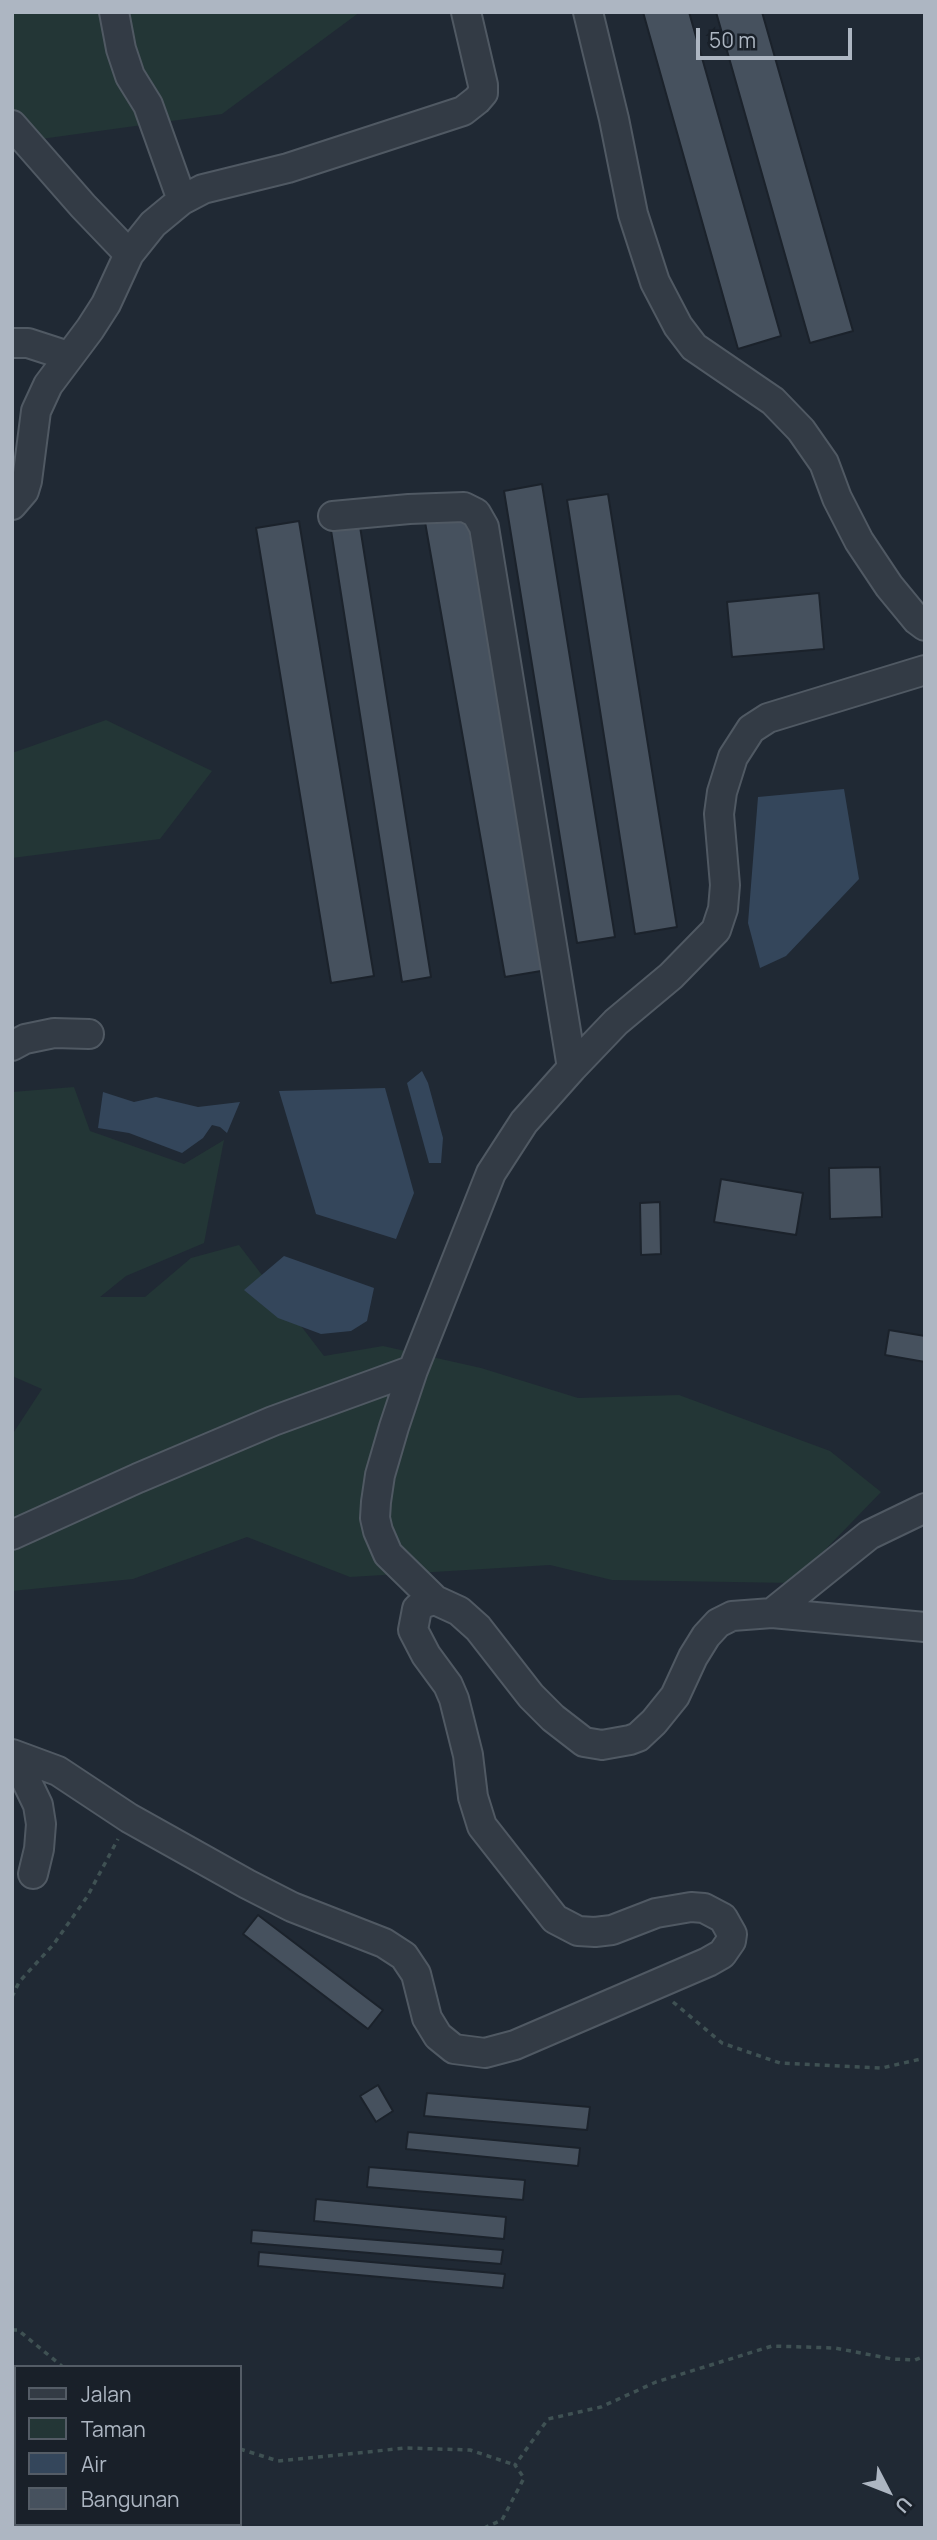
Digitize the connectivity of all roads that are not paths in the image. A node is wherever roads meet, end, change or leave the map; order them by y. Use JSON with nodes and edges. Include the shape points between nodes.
{"nodes":[{"id":1,"x":114,"y":12,"type":"edge"},
{"id":2,"x":466,"y":12,"type":"edge"},
{"id":3,"x":588,"y":12,"type":"edge"},
{"id":4,"x":12,"y":125,"type":"edge"},
{"id":5,"x":182,"y":200,"type":"junction"},
{"id":6,"x":129,"y":254,"type":"junction"},
{"id":7,"x":12,"y":343,"type":"edge"},
{"id":8,"x":68,"y":356,"type":"junction"},
{"id":9,"x":12,"y":505,"type":"edge"},
{"id":10,"x":333,"y":516,"type":"dead end"},
{"id":11,"x":925,"y":626,"type":"edge"},
{"id":12,"x":925,"y":670,"type":"edge"},
{"id":13,"x":89,"y":1034,"type":"dead end"},
{"id":14,"x":12,"y":1046,"type":"edge"},
{"id":15,"x":572,"y":1068,"type":"junction"},
{"id":16,"x":413,"y":1370,"type":"junction"},
{"id":17,"x":925,"y":1508,"type":"edge"},
{"id":18,"x":12,"y":1535,"type":"edge"},
{"id":19,"x":435,"y":1600,"type":"junction"},
{"id":20,"x":772,"y":1613,"type":"junction"},
{"id":21,"x":925,"y":1627,"type":"edge"},
{"id":22,"x":13,"y":1754,"type":"edge"},
{"id":23,"x":33,"y":1874,"type":"dead end"}],
"edges":[{"from":1,"to":5,"type":"street","via":[[121,49],[148,105]]},
{"from":2,"to":5,"type":"street","via":[[484,85],[483,93],[463,111],[288,168],[203,189]]},
{"from":3,"to":11,"type":"street","via":[[633,214],[656,282],[678,326],[694,347],[773,401],[801,430],[824,463],[859,541],[889,586]]},
{"from":4,"to":6,"type":"street"},
{"from":5,"to":6,"type":"street"},
{"from":6,"to":8,"type":"street","via":[[106,304]]},
{"from":7,"to":8,"type":"street","via":[[28,343]]},
{"from":8,"to":9,"type":"street","via":[[36,411],[27,481]]},
{"from":10,"to":15,"type":"street","via":[[464,507],[476,513],[484,527]]},
{"from":12,"to":15,"type":"street","via":[[768,718],[751,729],[733,757],[722,792],[719,814],[725,886],[716,930]]},
{"from":13,"to":14,"type":"street","via":[[54,1033]]},
{"from":15,"to":16,"type":"street","via":[[524,1122],[491,1173]]},
{"from":16,"to":18,"type":"street","via":[[261,1426]]},
{"from":16,"to":19,"type":"street","via":[[380,1475],[375,1518],[388,1554]]},
{"from":17,"to":20,"type":"street","via":[[869,1535]]},
{"from":19,"to":20,"type":"street","via":[[478,1628],[531,1696],[564,1729],[584,1742],[602,1745],[638,1737],[654,1722],[718,1623],[732,1616]]},
{"from":19,"to":22,"type":"street","via":[[417,1609],[412,1630],[454,1699],[482,1826],[545,1909],[578,1931],[595,1932],[656,1913],[691,1908],[714,1912],[730,1926],[731,1941],[722,1954],[515,2045],[485,2053],[454,2049],[438,2036],[427,2018],[416,1974],[404,1956],[384,1943],[292,1907],[129,1818],[58,1771]]},
{"from":20,"to":21,"type":"street"},
{"from":22,"to":23,"type":"street","via":[[38,1805],[41,1824]]}]}
